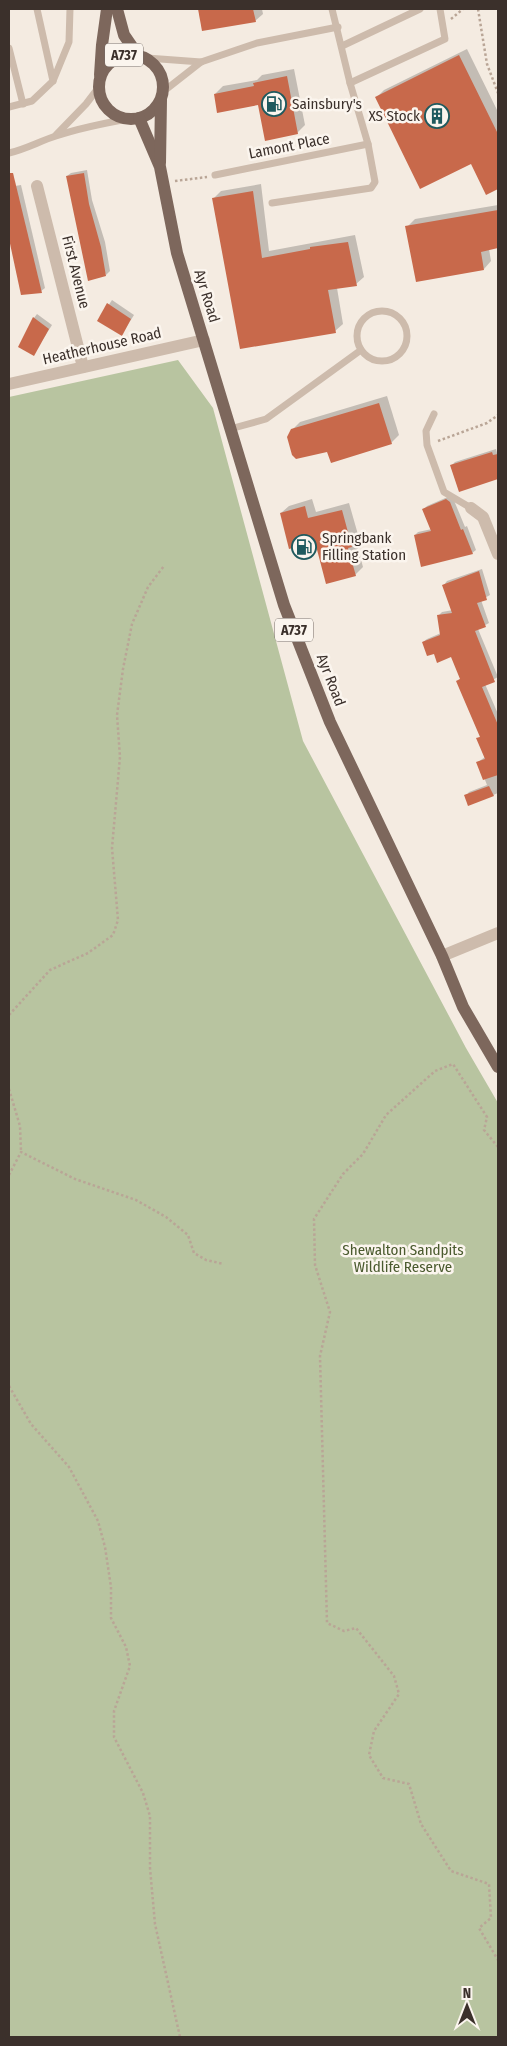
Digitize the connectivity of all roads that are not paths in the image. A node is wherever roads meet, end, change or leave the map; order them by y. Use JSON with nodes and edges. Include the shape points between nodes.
{"nodes":[{"id":1,"x":37,"y":9,"type":"edge"},
{"id":2,"x":70,"y":9,"type":"edge"},
{"id":3,"x":107,"y":9,"type":"edge"},
{"id":4,"x":117,"y":9,"type":"edge"},
{"id":5,"x":420,"y":9,"type":"edge"},
{"id":6,"x":440,"y":9,"type":"edge"},
{"id":7,"x":335,"y":10,"type":"edge"},
{"id":8,"x":338,"y":27,"type":"junction"},
{"id":9,"x":342,"y":46,"type":"junction"},
{"id":10,"x":9,"y":48,"type":"edge"},
{"id":11,"x":142,"y":56,"type":"junction"},
{"id":12,"x":201,"y":62,"type":"junction"},
{"id":13,"x":53,"y":81,"type":"junction"},
{"id":14,"x":99,"y":82,"type":"junction"},
{"id":15,"x":350,"y":83,"type":"junction"},
{"id":16,"x":163,"y":96,"type":"junction"},
{"id":17,"x":23,"y":104,"type":"junction"},
{"id":18,"x":9,"y":107,"type":"edge"},
{"id":19,"x":134,"y":119,"type":"junction"},
{"id":20,"x":56,"y":136,"type":"junction"},
{"id":21,"x":368,"y":144,"type":"junction"},
{"id":22,"x":9,"y":153,"type":"edge"},
{"id":23,"x":160,"y":167,"type":"junction"},
{"id":24,"x":215,"y":175,"type":"road end"},
{"id":25,"x":38,"y":186,"type":"dead end"},
{"id":26,"x":272,"y":203,"type":"dead end"},
{"id":27,"x":204,"y":340,"type":"junction"},
{"id":28,"x":361,"y":350,"type":"junction"},
{"id":29,"x":83,"y":367,"type":"junction"},
{"id":30,"x":9,"y":384,"type":"edge"},
{"id":31,"x":434,"y":414,"type":"dead end"},
{"id":32,"x":230,"y":429,"type":"junction"},
{"id":33,"x":471,"y":508,"type":"joint"},
{"id":34,"x":498,"y":554,"type":"edge"},
{"id":35,"x":498,"y":933,"type":"edge"},
{"id":36,"x":442,"y":956,"type":"junction"},
{"id":37,"x":498,"y":1068,"type":"edge"}],
"edges":[{"from":1,"to":13,"type":"lane"},
{"from":2,"to":13,"type":"lane","via":[[69,42]]},
{"from":3,"to":14,"type":"main road","number":"A737"},
{"from":4,"to":11,"type":"main road","number":"A737","via":[[124,35]]},
{"from":5,"to":9,"type":"lane"},
{"from":6,"to":15,"type":"lane","via":[[445,39]]},
{"from":7,"to":8,"type":"lane"},
{"from":8,"to":9,"type":"lane"},
{"from":8,"to":12,"type":"lane","via":[[258,43]]},
{"from":9,"to":15,"type":"lane"},
{"from":10,"to":17,"type":"lane"},
{"from":11,"to":12,"type":"lane"},
{"from":11,"to":14,"type":"main road","number":"A737","via":[[127,54],[117,57],[109,62]]},
{"from":11,"to":16,"type":"main road","number":"A737","via":[[161,72]]},
{"from":12,"to":16,"type":"lane"},
{"from":13,"to":17,"type":"lane","via":[[32,101]]},
{"from":14,"to":19,"type":"main road","number":"A737","via":[[104,104],[111,112]]},
{"from":14,"to":20,"type":"lane","via":[[86,104]]},
{"from":15,"to":21,"type":"lane"},
{"from":16,"to":19,"type":"main road","via":[[156,108]]},
{"from":16,"to":23,"type":"main road","name":"Ayr Road","number":"A737"},
{"from":17,"to":18,"type":"lane"},
{"from":19,"to":20,"type":"lane"},
{"from":19,"to":23,"type":"main road","name":"Ayr Road","number":"A737"},
{"from":20,"to":22,"type":"lane"},
{"from":21,"to":24,"type":"lane","name":"Lamont Place"},
{"from":21,"to":26,"type":"lane","via":[[376,182],[371,188]]},
{"from":23,"to":27,"type":"main road","name":"Ayr Road","number":"A737","via":[[177,252]]},
{"from":25,"to":29,"type":"street","name":"First Avenue"},
{"from":27,"to":29,"type":"street","name":"Heatherhouse Road"},
{"from":27,"to":32,"type":"main road","name":"Ayr Road","number":"A737"},
{"from":28,"to":28,"type":"lane","via":[[357,334],[363,319],[378,311],[386,311],[400,319],[406,335],[397,356],[382,361],[367,356]]},
{"from":28,"to":32,"type":"lane","via":[[266,419]]},
{"from":29,"to":30,"type":"street","name":"Heatherhouse Road"},
{"from":31,"to":33,"type":"lane","via":[[426,431],[427,445],[444,492]]},
{"from":32,"to":36,"type":"main road","name":"Ayr Road","number":"A737","via":[[284,605],[326,713]]},
{"from":33,"to":34,"type":"street","via":[[483,517]]},
{"from":35,"to":36,"type":"street"},
{"from":36,"to":37,"type":"main road","name":"Ayr Road","number":"A737","via":[[463,1007]]}]}
